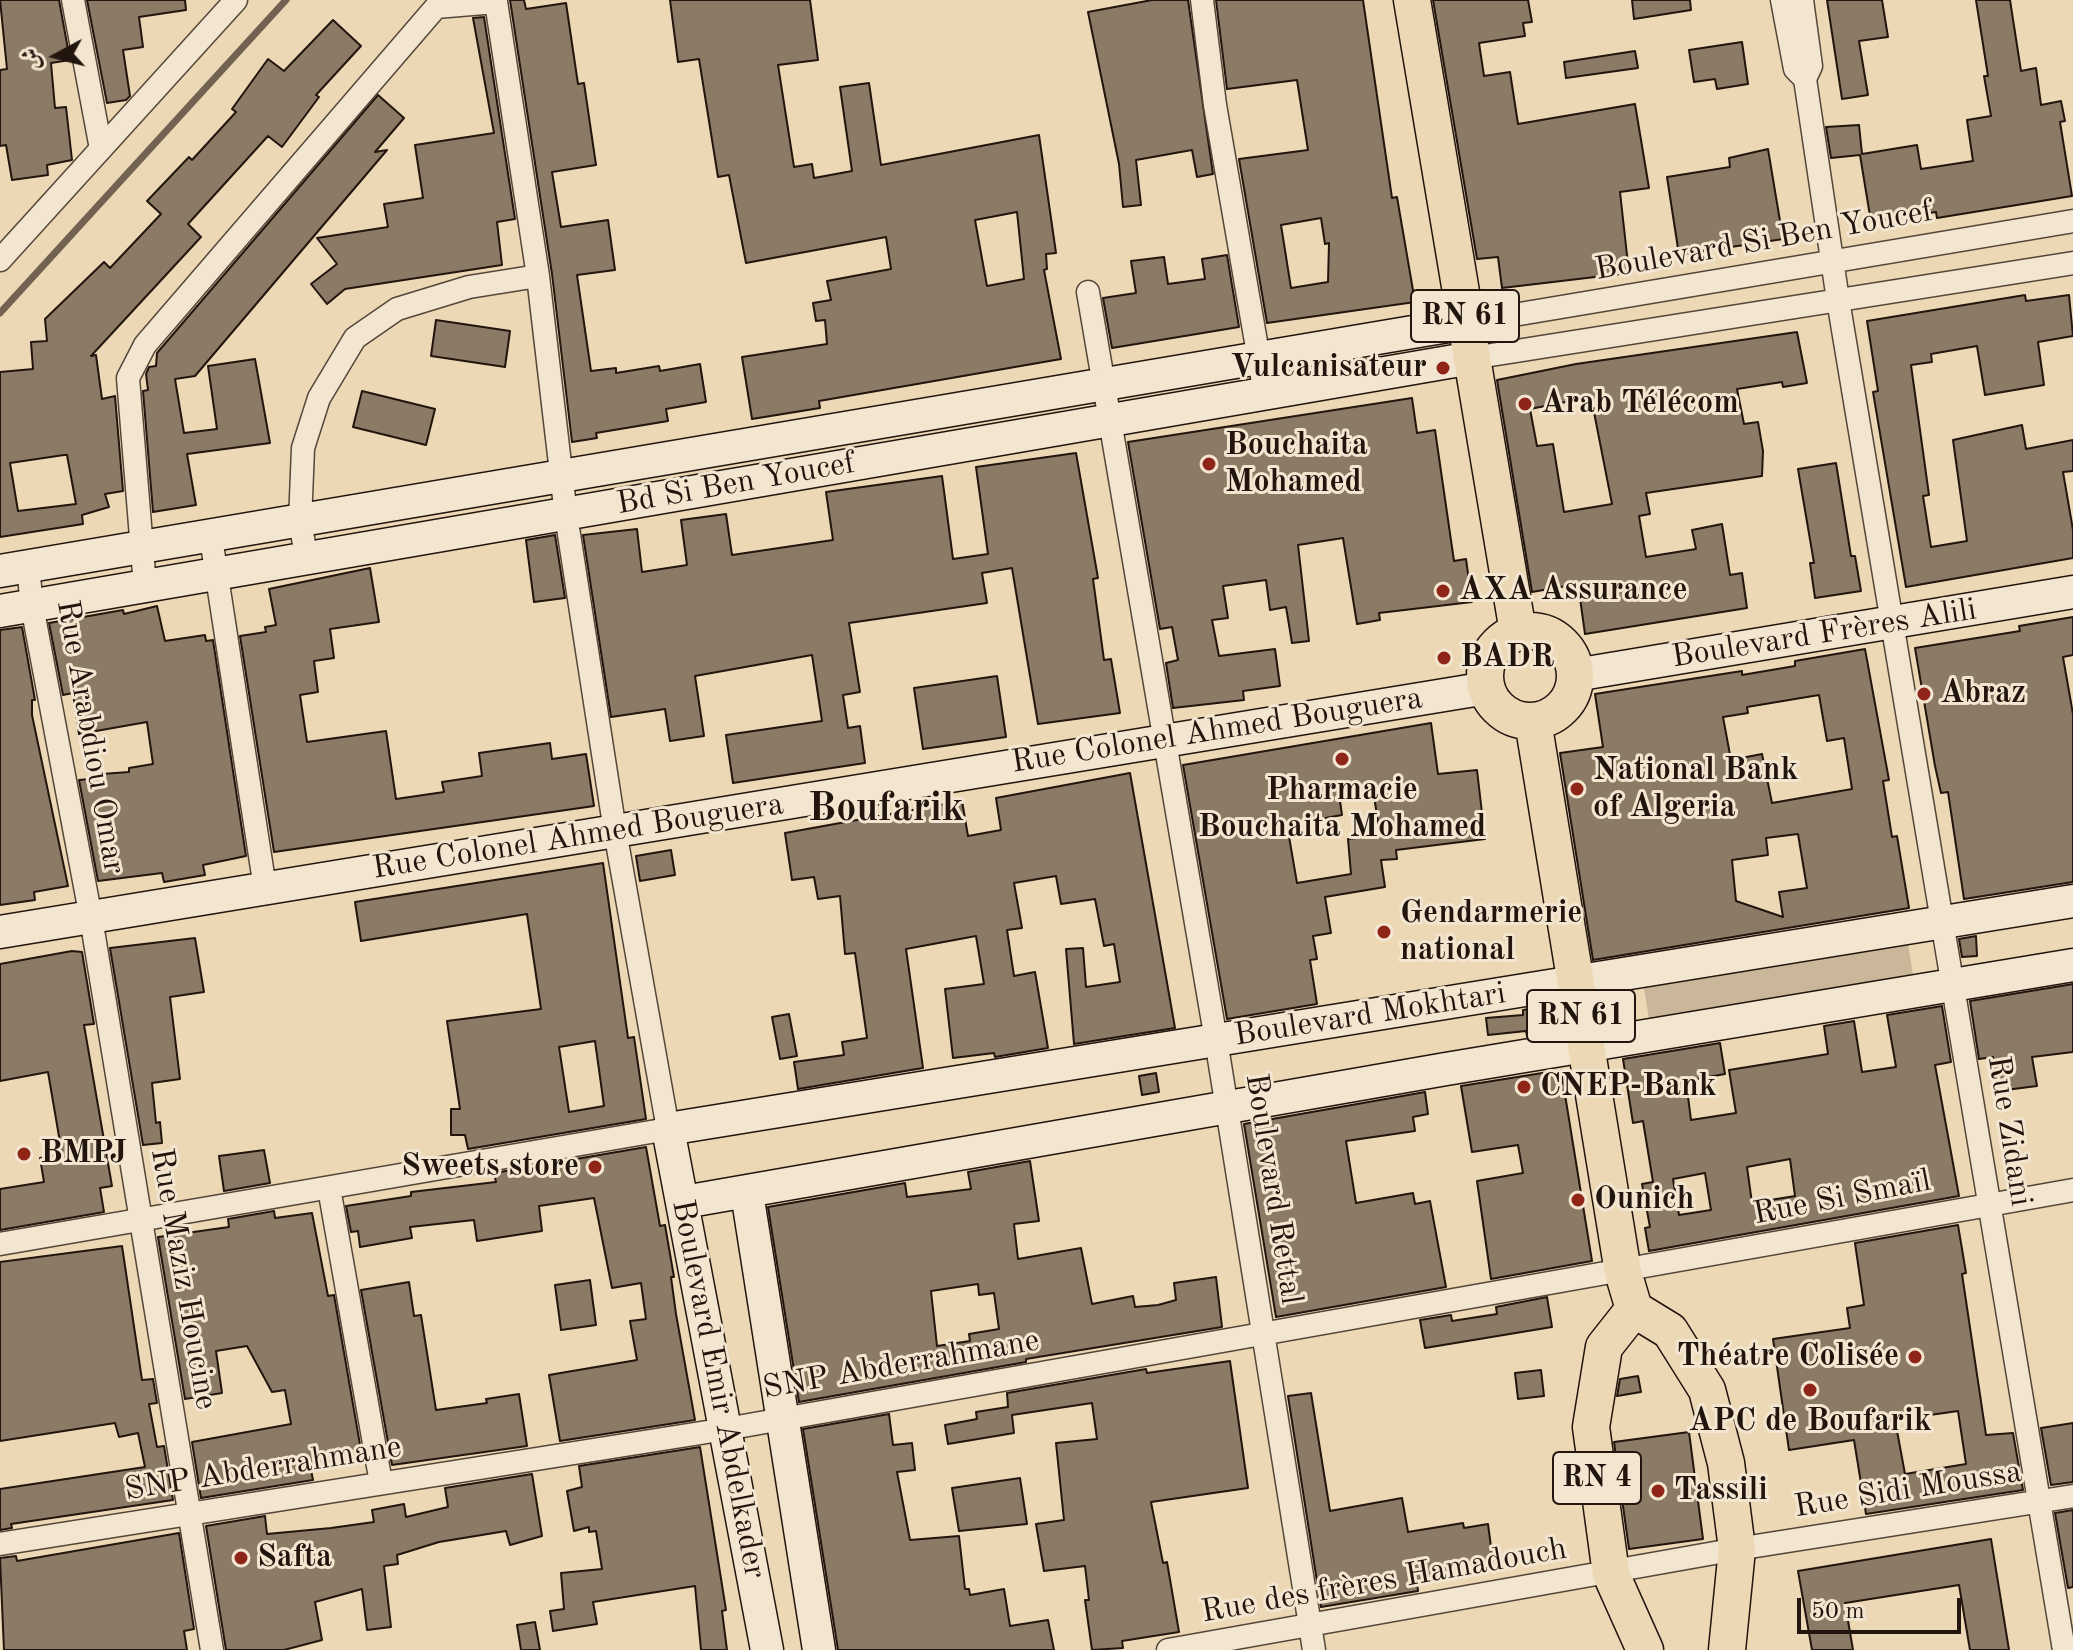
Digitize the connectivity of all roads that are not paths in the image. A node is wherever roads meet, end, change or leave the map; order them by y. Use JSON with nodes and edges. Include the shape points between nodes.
{"nodes":[{"id":1,"x":73,"y":0,"type":"edge"},
{"id":2,"x":1202,"y":0,"type":"edge"},
{"id":3,"x":1412,"y":0,"type":"edge"},
{"id":4,"x":1782,"y":0,"type":"edge"},
{"id":5,"x":1802,"y":0,"type":"edge"},
{"id":6,"x":228,"y":4,"type":"edge"},
{"id":7,"x":1805,"y":79,"type":"junction"},
{"id":8,"x":101,"y":149,"type":"junction"},
{"id":9,"x":2073,"y":221,"type":"edge"},
{"id":10,"x":0,"y":260,"type":"edge"},
{"id":11,"x":1833,"y":261,"type":"junction"},
{"id":12,"x":2073,"y":263,"type":"edge"},
{"id":13,"x":538,"y":276,"type":"junction"},
{"id":14,"x":1088,"y":292,"type":"dead end"},
{"id":15,"x":1838,"y":300,"type":"junction"},
{"id":16,"x":1466,"y":323,"type":"junction"},
{"id":17,"x":1472,"y":358,"type":"junction"},
{"id":18,"x":1260,"y":359,"type":"junction"},
{"id":19,"x":1104,"y":387,"type":"junction"},
{"id":20,"x":1265,"y":394,"type":"junction"},
{"id":21,"x":1110,"y":418,"type":"junction"},
{"id":22,"x":752,"y":445,"type":"junction"},
{"id":23,"x":560,"y":478,"type":"junction"},
{"id":24,"x":757,"y":479,"type":"junction"},
{"id":25,"x":566,"y":515,"type":"junction"},
{"id":26,"x":300,"y":522,"type":"junction"},
{"id":27,"x":211,"y":538,"type":"junction"},
{"id":28,"x":144,"y":548,"type":"junction"},
{"id":29,"x":307,"y":560,"type":"junction"},
{"id":30,"x":14,"y":569,"type":"edge"},
{"id":31,"x":215,"y":574,"type":"junction"},
{"id":32,"x":145,"y":586,"type":"junction"},
{"id":33,"x":2073,"y":592,"type":"edge"},
{"id":34,"x":32,"y":606,"type":"junction"},
{"id":35,"x":0,"y":611,"type":"edge"},
{"id":36,"x":1893,"y":622,"type":"junction"},
{"id":37,"x":1518,"y":632,"type":"junction"},
{"id":38,"x":1575,"y":675,"type":"junction"},
{"id":39,"x":1487,"y":688,"type":"junction"},
{"id":40,"x":1533,"y":721,"type":"junction"},
{"id":41,"x":1164,"y":738,"type":"junction"},
{"id":42,"x":615,"y":831,"type":"junction"},
{"id":43,"x":265,"y":888,"type":"junction"},
{"id":44,"x":2073,"y":901,"type":"edge"},
{"id":45,"x":91,"y":918,"type":"junction"},
{"id":46,"x":1943,"y":922,"type":"junction"},
{"id":47,"x":0,"y":932,"type":"edge"},
{"id":48,"x":2073,"y":965,"type":"edge"},
{"id":49,"x":1575,"y":982,"type":"junction"},
{"id":50,"x":1953,"y":984,"type":"junction"},
{"id":51,"x":1216,"y":1040,"type":"junction"},
{"id":52,"x":1586,"y":1045,"type":"junction"},
{"id":53,"x":1228,"y":1107,"type":"junction"},
{"id":54,"x":668,"y":1129,"type":"junction"},
{"id":55,"x":329,"y":1188,"type":"junction"},
{"id":56,"x":2073,"y":1190,"type":"edge"},
{"id":57,"x":747,"y":1193,"type":"junction"},
{"id":58,"x":684,"y":1202,"type":"junction"},
{"id":59,"x":1987,"y":1204,"type":"junction"},
{"id":60,"x":140,"y":1221,"type":"junction"},
{"id":61,"x":0,"y":1244,"type":"edge"},
{"id":62,"x":1623,"y":1272,"type":"junction"},
{"id":63,"x":1634,"y":1309,"type":"junction"},
{"id":64,"x":1264,"y":1335,"type":"junction"},
{"id":65,"x":783,"y":1417,"type":"junction"},
{"id":66,"x":726,"y":1429,"type":"junction"},
{"id":67,"x":381,"y":1483,"type":"junction"},
{"id":68,"x":2073,"y":1496,"type":"edge"},
{"id":69,"x":2039,"y":1502,"type":"junction"},
{"id":70,"x":191,"y":1512,"type":"junction"},
{"id":71,"x":0,"y":1544,"type":"edge"},
{"id":72,"x":1737,"y":1549,"type":"junction"},
{"id":73,"x":1611,"y":1574,"type":"junction"},
{"id":74,"x":1311,"y":1627,"type":"junction"},
{"id":75,"x":212,"y":1650,"type":"edge"},
{"id":76,"x":767,"y":1650,"type":"edge"},
{"id":77,"x":819,"y":1650,"type":"edge"},
{"id":78,"x":1168,"y":1650,"type":"edge"},
{"id":79,"x":1314,"y":1650,"type":"edge"},
{"id":80,"x":1645,"y":1650,"type":"edge"},
{"id":81,"x":1727,"y":1650,"type":"edge"},
{"id":82,"x":2064,"y":1650,"type":"edge"}],
"edges":[{"from":1,"to":8,"type":"street"},
{"from":2,"to":18,"type":"street"},
{"from":3,"to":16,"type":"main road","number":"RN 61"},
{"from":4,"to":7,"type":"street","via":[[1795,69]]},
{"from":5,"to":7,"type":"street","via":[[1811,66]]},
{"from":6,"to":8,"type":"street"},
{"from":7,"to":11,"type":"street","name":"Rue Zidani"},
{"from":8,"to":10,"type":"street"},
{"from":9,"to":11,"type":"street","name":"Boulevard Si Ben Youcef"},
{"from":11,"to":15,"type":"street","name":"Rue Zidani"},
{"from":11,"to":16,"type":"street","name":"Boulevard Si Ben Youcef"},
{"from":12,"to":15,"type":"street","name":"Boulevard Si Ben Youcef"},
{"from":13,"to":23,"type":"street"},
{"from":13,"to":26,"type":"street","via":[[469,287],[397,309],[355,338],[319,398],[303,448]]},
{"from":13,"to":28,"type":"street","via":[[496,2],[436,7],[145,345],[128,378]]},
{"from":14,"to":19,"type":"street","name":"Boulevard Rettal"},
{"from":15,"to":17,"type":"street","name":"Boulevard Si Ben Youcef"},
{"from":15,"to":36,"type":"street","name":"Rue Zidani"},
{"from":16,"to":17,"type":"main road","number":"RN 61"},
{"from":16,"to":18,"type":"street","name":"Bd Si Ben Youcef"},
{"from":17,"to":20,"type":"street","name":"Bd Si Ben Youcef"},
{"from":17,"to":37,"type":"main road","number":"RN 61"},
{"from":18,"to":19,"type":"street","name":"Bd Si Ben Youcef"},
{"from":18,"to":20,"type":"street"},
{"from":19,"to":21,"type":"street","name":"Boulevard Rettal"},
{"from":19,"to":22,"type":"street","name":"Bd Si Ben Youcef"},
{"from":20,"to":21,"type":"street","name":"Bd Si Ben Youcef"},
{"from":21,"to":24,"type":"street","name":"Bd Si Ben Youcef"},
{"from":21,"to":41,"type":"street","name":"Boulevard Rettal"},
{"from":22,"to":23,"type":"street","name":"Bd Si Ben Youcef"},
{"from":22,"to":24,"type":"street"},
{"from":23,"to":25,"type":"street"},
{"from":23,"to":26,"type":"street","name":"Bd Si Ben Youcef"},
{"from":24,"to":25,"type":"street","name":"Bd Si Ben Youcef"},
{"from":25,"to":29,"type":"street","name":"Bd Si Ben Youcef"},
{"from":25,"to":42,"type":"street"},
{"from":26,"to":27,"type":"street","name":"Bd Si Ben Youcef"},
{"from":26,"to":29,"type":"street"},
{"from":27,"to":28,"type":"street","name":"Bd Si Ben Youcef"},
{"from":27,"to":31,"type":"street"},
{"from":28,"to":30,"type":"street","name":"Bd Si Ben Youcef"},
{"from":28,"to":32,"type":"street"},
{"from":29,"to":31,"type":"street","name":"Bd Si Ben Youcef"},
{"from":30,"to":34,"type":"street","name":"Rue Arabdiou Omar"},
{"from":31,"to":32,"type":"street","name":"Bd Si Ben Youcef"},
{"from":31,"to":43,"type":"street"},
{"from":32,"to":34,"type":"street","name":"Bd Si Ben Youcef"},
{"from":33,"to":36,"type":"street","name":"Boulevard Frères Alili"},
{"from":34,"to":35,"type":"street","name":"Bd Si Ben Youcef"},
{"from":34,"to":45,"type":"street","name":"Rue Arabdiou Omar"},
{"from":36,"to":38,"type":"street","name":"Boulevard Frères Alili"},
{"from":36,"to":46,"type":"street","name":"Rue Zidani"},
{"from":37,"to":38,"type":"main road","via":[[1534,630],[1564,645]]},
{"from":37,"to":39,"type":"main road","via":[[1488,660]]},
{"from":38,"to":40,"type":"main road","via":[[1568,702],[1558,712]]},
{"from":39,"to":40,"type":"main road","via":[[1504,712]]},
{"from":39,"to":41,"type":"street","name":"Rue Colonel Ahmed Bouguera"},
{"from":40,"to":49,"type":"main road","number":"RN 61"},
{"from":41,"to":42,"type":"street","name":"Rue Colonel Ahmed Bouguera"},
{"from":41,"to":51,"type":"street","name":"Boulevard Rettal"},
{"from":42,"to":43,"type":"street","name":"Rue Colonel Ahmed Bouguera"},
{"from":42,"to":54,"type":"street"},
{"from":43,"to":45,"type":"street","name":"Rue Colonel Ahmed Bouguera"},
{"from":44,"to":46,"type":"street","name":"Boulevard Mokhtari"},
{"from":45,"to":47,"type":"street","name":"Rue Colonel Ahmed Bouguera"},
{"from":45,"to":60,"type":"street","name":"Rue Maziz Houcine"},
{"from":46,"to":49,"type":"street","name":"Boulevard Mokhtari"},
{"from":46,"to":50,"type":"street","name":"Rue Zidani"},
{"from":48,"to":50,"type":"street","name":"Boulevard Mokhtari"},
{"from":49,"to":51,"type":"street","name":"Boulevard Mokhtari"},
{"from":49,"to":52,"type":"main road","number":"RN 61"},
{"from":50,"to":52,"type":"street","name":"Boulevard Mokhtari"},
{"from":50,"to":59,"type":"street","name":"Rue Zidani"},
{"from":51,"to":53,"type":"street","name":"Boulevard Rettal"},
{"from":51,"to":54,"type":"street","name":"Boulevard Mokhtari"},
{"from":52,"to":53,"type":"street","name":"Boulevard Mokhtari"},
{"from":52,"to":62,"type":"main road","number":"RN 61"},
{"from":53,"to":57,"type":"street","name":"Boulevard Mokhtari"},
{"from":53,"to":64,"type":"street","name":"Boulevard Rettal"},
{"from":54,"to":55,"type":"street"},
{"from":54,"to":58,"type":"street","name":"Boulevard Emir Abdelkader"},
{"from":55,"to":60,"type":"street"},
{"from":55,"to":67,"type":"street"},
{"from":56,"to":59,"type":"street","name":"Rue Si Smaïl"},
{"from":57,"to":58,"type":"street","name":"Boulevard Mokhtari"},
{"from":57,"to":65,"type":"street","name":"Boulevard Emir Abdelkader"},
{"from":58,"to":66,"type":"street","name":"Boulevard Emir Abdelkader"},
{"from":59,"to":62,"type":"street","name":"Rue Si Smaïl"},
{"from":59,"to":69,"type":"street","name":"Rue Zidani"},
{"from":60,"to":61,"type":"street"},
{"from":60,"to":70,"type":"street","name":"Rue Maziz Houcine"},
{"from":62,"to":63,"type":"main road","number":"RN 61"},
{"from":62,"to":64,"type":"street","name":"SNP Abderrahmane"},
{"from":63,"to":72,"type":"main road","via":[[1670,1331],[1707,1390],[1726,1463]]},
{"from":63,"to":73,"type":"main road","number":"RN 4","via":[[1604,1347],[1591,1427]]},
{"from":64,"to":65,"type":"street","name":"SNP Abderrahmane"},
{"from":64,"to":74,"type":"street","name":"Boulevard Rettal"},
{"from":65,"to":66,"type":"street","name":"SNP Abderrahmane"},
{"from":65,"to":77,"type":"street","name":"Boulevard Emir Abdelkader"},
{"from":66,"to":67,"type":"street","name":"SNP Abderrahmane"},
{"from":66,"to":76,"type":"street","name":"Boulevard Emir Abdelkader"},
{"from":67,"to":70,"type":"street","name":"SNP Abderrahmane"},
{"from":68,"to":69,"type":"street","name":"Rue Sidi Moussa"},
{"from":69,"to":72,"type":"street","name":"Rue Sidi Moussa"},
{"from":69,"to":82,"type":"street","name":"Rue Zidani"},
{"from":70,"to":71,"type":"street","name":"SNP Abderrahmane"},
{"from":70,"to":75,"type":"street","name":"Rue Maziz Houcine"},
{"from":72,"to":73,"type":"street","name":"Rue Sidi Moussa"},
{"from":72,"to":81,"type":"main road"},
{"from":73,"to":74,"type":"street","name":"Rue des frères Hamadouch"},
{"from":73,"to":80,"type":"main road","number":"RN 4"},
{"from":74,"to":78,"type":"street","name":"Rue des frères Hamadouch"},
{"from":74,"to":79,"type":"street","name":"Boulevard Rettal"}]}
